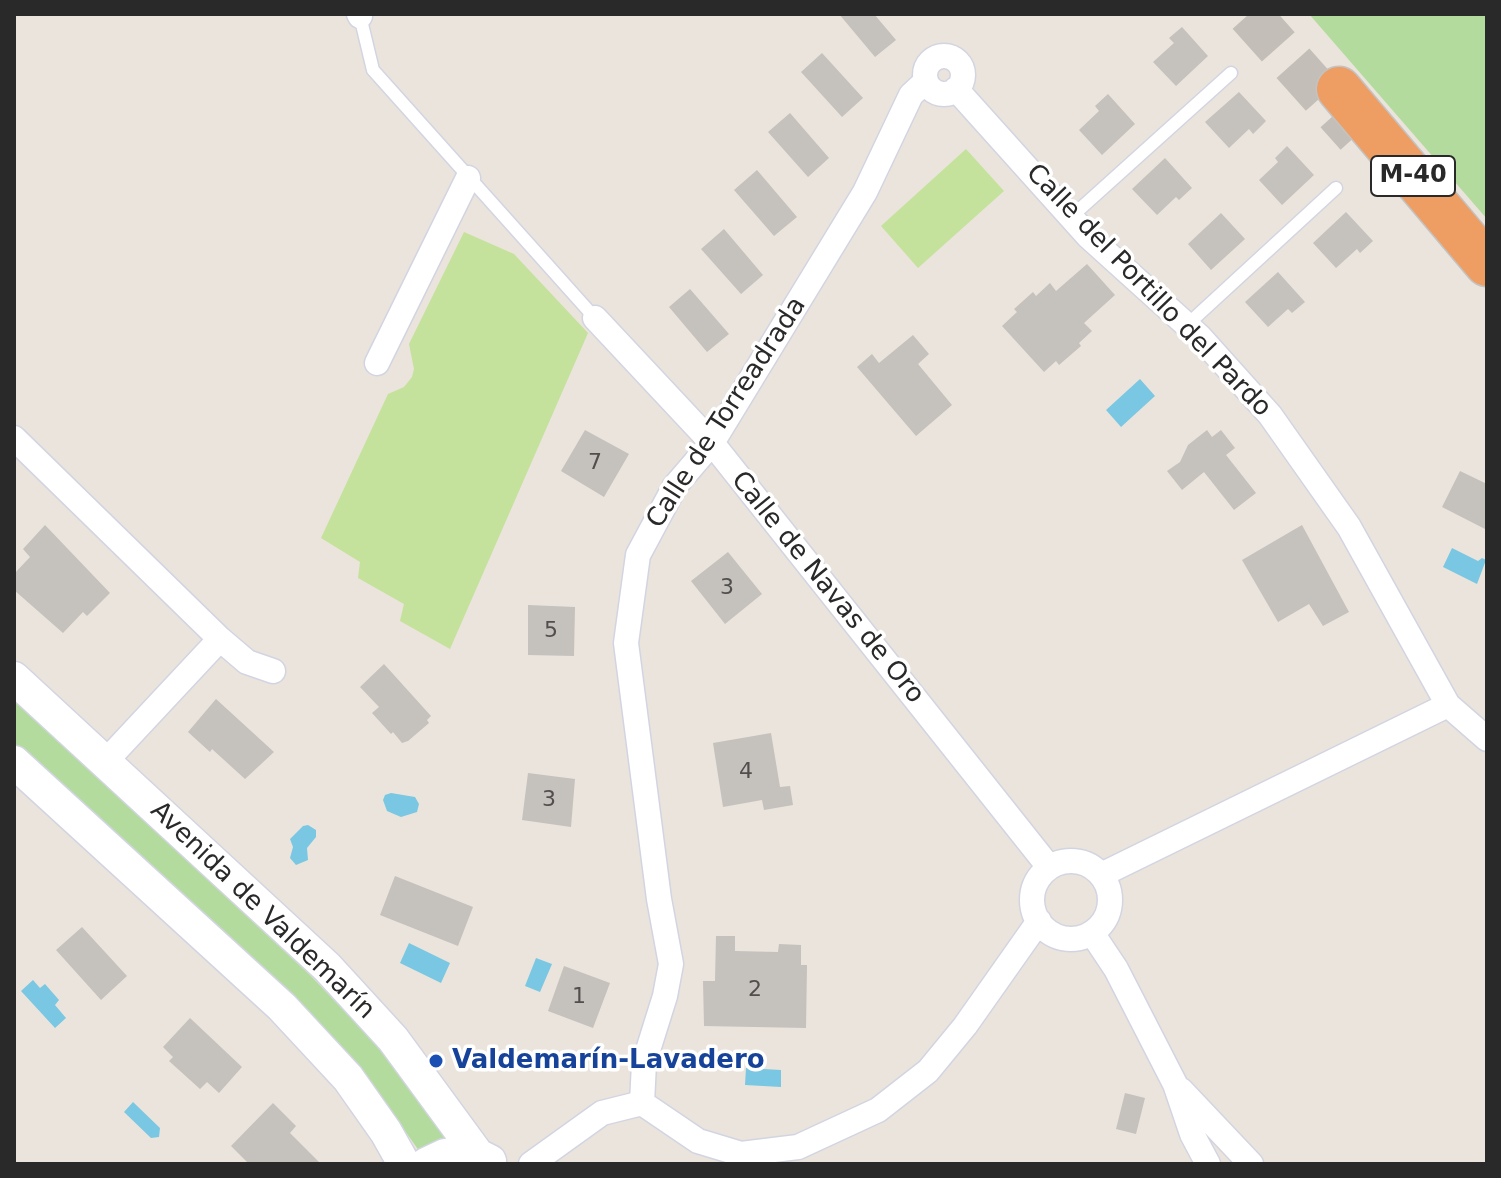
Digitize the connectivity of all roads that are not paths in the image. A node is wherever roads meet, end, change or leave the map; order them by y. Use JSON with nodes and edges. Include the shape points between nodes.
{"nodes":[{"id":1,"x":359,"y":15,"type":"edge"},
{"id":2,"x":1231,"y":73,"type":"dead end"},
{"id":3,"x":956,"y":89,"type":"joint"},
{"id":4,"x":1339,"y":89,"type":"tunnel mouth"},
{"id":5,"x":468,"y":178,"type":"junction"},
{"id":6,"x":1336,"y":188,"type":"dead end"},
{"id":7,"x":1071,"y":217,"type":"junction"},
{"id":8,"x":1487,"y":264,"type":"edge"},
{"id":9,"x":595,"y":318,"type":"joint"},
{"id":10,"x":1187,"y":325,"type":"junction"},
{"id":11,"x":377,"y":363,"type":"dead end"},
{"id":12,"x":14,"y":438,"type":"edge"},
{"id":13,"x":712,"y":443,"type":"junction"},
{"id":14,"x":220,"y":639,"type":"junction"},
{"id":15,"x":273,"y":671,"type":"dead end"},
{"id":16,"x":17,"y":682,"type":"edge"},
{"id":17,"x":1448,"y":705,"type":"junction"},
{"id":18,"x":1487,"y":739,"type":"edge"},
{"id":19,"x":106,"y":761,"type":"junction"},
{"id":20,"x":14,"y":762,"type":"edge"},
{"id":21,"x":1049,"y":867,"type":"junction"},
{"id":22,"x":1101,"y":875,"type":"junction"},
{"id":23,"x":1039,"y":921,"type":"junction"},
{"id":24,"x":1092,"y":933,"type":"junction"},
{"id":25,"x":1175,"y":1084,"type":"junction"},
{"id":26,"x":642,"y":1103,"type":"junction"},
{"id":27,"x":487,"y":1159,"type":"edge"},
{"id":28,"x":404,"y":1164,"type":"edge"},
{"id":29,"x":426,"y":1164,"type":"edge"},
{"id":30,"x":531,"y":1164,"type":"edge"},
{"id":31,"x":1208,"y":1164,"type":"edge"},
{"id":32,"x":1249,"y":1164,"type":"edge"}],
"edges":[{"from":1,"to":5,"type":"lane","via":[[373,70]]},
{"from":2,"to":7,"type":"lane"},
{"from":3,"to":7,"type":"street","name":"Calle del Portillo del Pardo"},
{"from":3,"to":13,"type":"street","name":"Calle de Torreadrada","via":[[963,79],[957,61],[934,58],[865,192]]},
{"from":4,"to":8,"type":"highway","number":"M-40"},
{"from":5,"to":9,"type":"lane"},
{"from":5,"to":11,"type":"street"},
{"from":6,"to":10,"type":"lane"},
{"from":7,"to":10,"type":"street","name":"Calle del Portillo del Pardo"},
{"from":9,"to":13,"type":"street","name":"Calle de Navas de Oro"},
{"from":10,"to":17,"type":"street","name":"Calle del Portillo del Pardo","via":[[1270,415],[1349,527]]},
{"from":12,"to":14,"type":"street"},
{"from":13,"to":21,"type":"street","name":"Calle de Navas de Oro"},
{"from":13,"to":26,"type":"street","name":"Calle de Torreadrada","via":[[675,486],[638,555],[626,643],[671,964],[644,1063]]},
{"from":14,"to":15,"type":"street","via":[[247,662]]},
{"from":14,"to":19,"type":"street"},
{"from":16,"to":19,"type":"street","name":"Avenida de Valdemarín"},
{"from":17,"to":18,"type":"street","name":"Calle del Portillo del Pardo"},
{"from":17,"to":22,"type":"street"},
{"from":19,"to":27,"type":"street","name":"Avenida de Valdemarín","via":[[327,967],[393,1039]]},
{"from":20,"to":28,"type":"street","via":[[282,1007],[348,1078]]},
{"from":21,"to":22,"type":"street","via":[[1071,861]]},
{"from":21,"to":23,"type":"street","via":[[1034,889]]},
{"from":22,"to":24,"type":"street","via":[[1111,899],[1109,913]]},
{"from":23,"to":24,"type":"street","via":[[1066,939]]},
{"from":23,"to":26,"type":"street","via":[[928,1071],[878,1110],[831,1133],[798,1147],[741,1154],[698,1141]]},
{"from":24,"to":25,"type":"street"},
{"from":25,"to":31,"type":"street"},
{"from":25,"to":32,"type":"street"},
{"from":26,"to":30,"type":"street","via":[[602,1113]]},
{"from":27,"to":29,"type":"street","via":[[458,1153]]}]}
